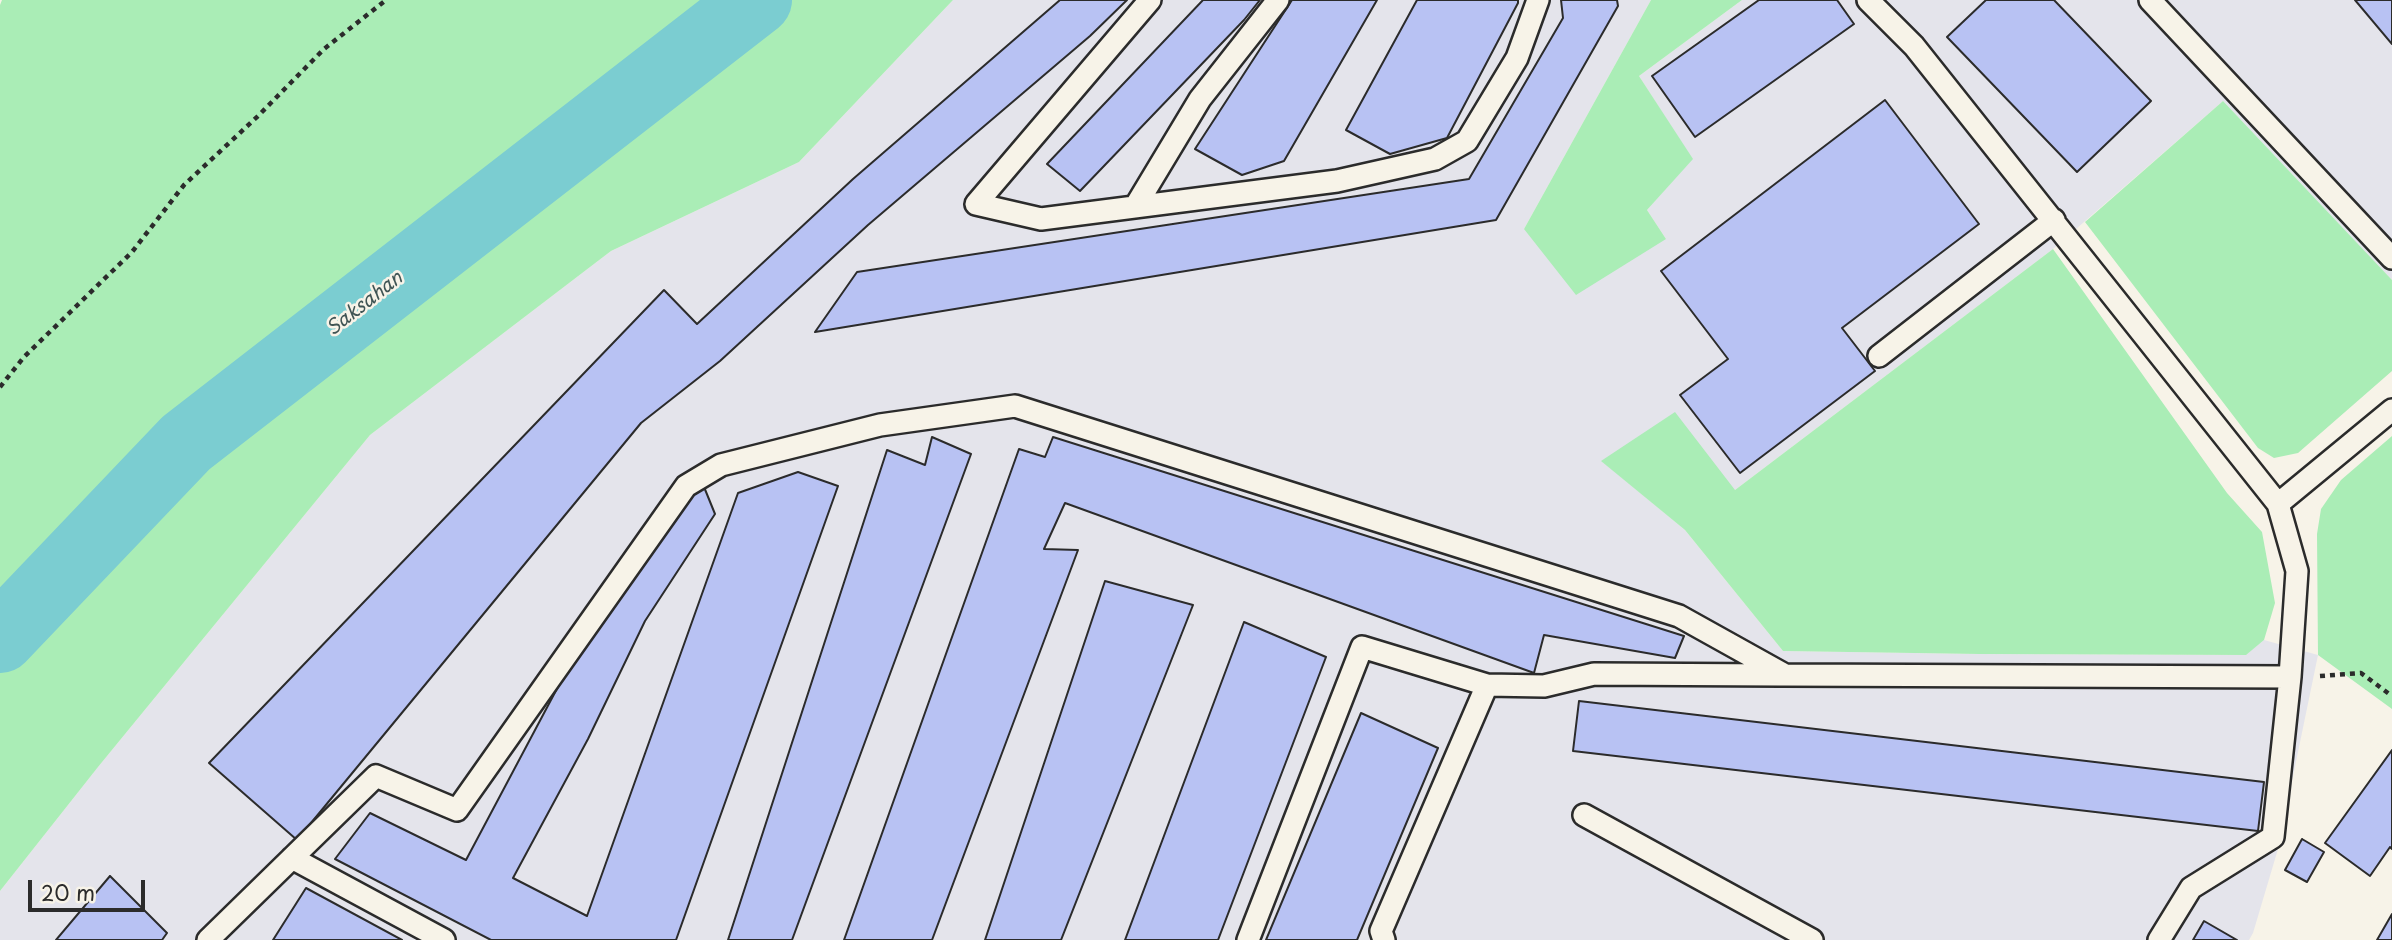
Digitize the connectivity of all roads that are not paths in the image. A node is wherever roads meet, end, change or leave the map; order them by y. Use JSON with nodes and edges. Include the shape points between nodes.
{"nodes":[{"id":1,"x":1150,"y":0,"type":"edge"},
{"id":2,"x":1278,"y":0,"type":"edge"},
{"id":3,"x":1538,"y":0,"type":"edge"},
{"id":4,"x":1868,"y":0,"type":"edge"},
{"id":5,"x":2150,"y":0,"type":"edge"},
{"id":6,"x":1135,"y":207,"type":"junction"},
{"id":7,"x":2054,"y":220,"type":"junction"},
{"id":8,"x":2392,"y":258,"type":"edge"},
{"id":9,"x":1879,"y":356,"type":"dead end"},
{"id":10,"x":2392,"y":410,"type":"edge"},
{"id":11,"x":2278,"y":504,"type":"junction"},
{"id":12,"x":1785,"y":675,"type":"junction"},
{"id":13,"x":2290,"y":677,"type":"junction"},
{"id":14,"x":1487,"y":685,"type":"junction"},
{"id":15,"x":1584,"y":815,"type":"dead end"},
{"id":16,"x":292,"y":858,"type":"junction"},
{"id":17,"x":208,"y":940,"type":"edge"},
{"id":18,"x":444,"y":940,"type":"edge"},
{"id":19,"x":1248,"y":940,"type":"edge"},
{"id":20,"x":1384,"y":940,"type":"edge"},
{"id":21,"x":1812,"y":940,"type":"edge"},
{"id":22,"x":2159,"y":940,"type":"edge"}],
"edges":[{"from":1,"to":6,"type":"lane","via":[[976,204],[1041,219]]},
{"from":2,"to":6,"type":"lane","via":[[1200,99]]},
{"from":3,"to":6,"type":"lane","via":[[1517,58],[1467,141],[1435,159],[1336,181]]},
{"from":4,"to":7,"type":"lane","via":[[1914,46]]},
{"from":5,"to":8,"type":"lane"},
{"from":7,"to":9,"type":"lane"},
{"from":7,"to":11,"type":"lane"},
{"from":10,"to":11,"type":"lane"},
{"from":11,"to":13,"type":"lane","via":[[2297,571]]},
{"from":12,"to":13,"type":"lane"},
{"from":12,"to":14,"type":"lane","via":[[1594,674],[1544,686]]},
{"from":12,"to":16,"type":"lane","via":[[1679,616],[1015,406],[880,425],[721,466],[686,486],[457,810],[376,776]]},
{"from":13,"to":22,"type":"lane","via":[[2273,837],[2191,888]]},
{"from":14,"to":19,"type":"lane","via":[[1362,647]]},
{"from":14,"to":20,"type":"lane","via":[[1381,931]]},
{"from":15,"to":21,"type":"lane"},
{"from":16,"to":17,"type":"lane"},
{"from":16,"to":18,"type":"lane"}]}
